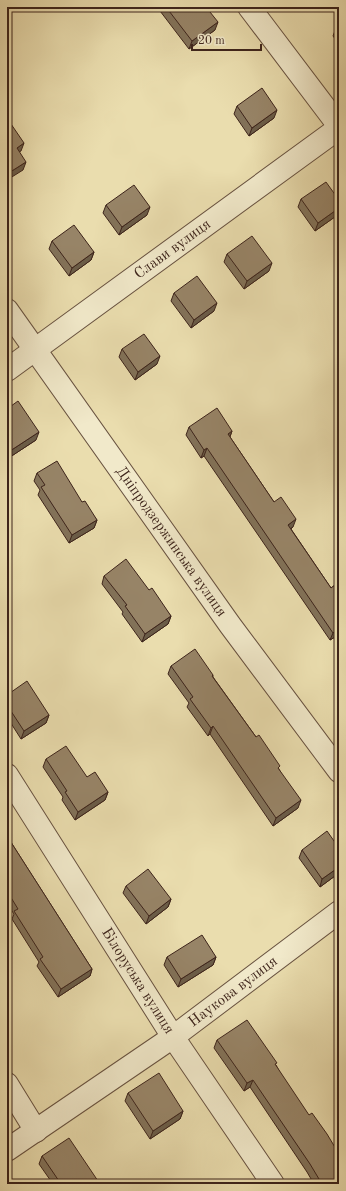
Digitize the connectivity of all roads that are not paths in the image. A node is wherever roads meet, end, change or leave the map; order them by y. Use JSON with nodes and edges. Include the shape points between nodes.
{"nodes":[{"id":1,"x":249,"y":7,"type":"edge"},
{"id":2,"x":339,"y":127,"type":"edge"},
{"id":3,"x":7,"y":310,"type":"edge"},
{"id":4,"x":35,"y":349,"type":"junction"},
{"id":5,"x":7,"y":370,"type":"edge"},
{"id":6,"x":339,"y":771,"type":"edge"},
{"id":7,"x":7,"y":775,"type":"edge"},
{"id":8,"x":339,"y":912,"type":"edge"},
{"id":9,"x":172,"y":1037,"type":"junction"},
{"id":10,"x":7,"y":1084,"type":"edge"},
{"id":11,"x":36,"y":1130,"type":"junction"},
{"id":12,"x":7,"y":1150,"type":"edge"},
{"id":13,"x":273,"y":1184,"type":"edge"}],
"edges":[{"from":1,"to":2,"type":"street"},
{"from":2,"to":4,"type":"street","name":"Слави вулиця"},
{"from":3,"to":4,"type":"street","name":"Дніпродзержинська вулиця"},
{"from":4,"to":5,"type":"street","name":"Слави вулиця"},
{"from":4,"to":6,"type":"street","name":"Дніпродзержинська вулиця","via":[[230,625]]},
{"from":7,"to":9,"type":"street","name":"Білоруська вулиця"},
{"from":8,"to":9,"type":"street","name":"Наукова вулиця"},
{"from":9,"to":11,"type":"street","name":"Наукова вулиця"},
{"from":9,"to":13,"type":"street","name":"Білоруська вулиця"},
{"from":10,"to":11,"type":"street"},
{"from":11,"to":12,"type":"street","name":"Наукова вулиця"}]}
